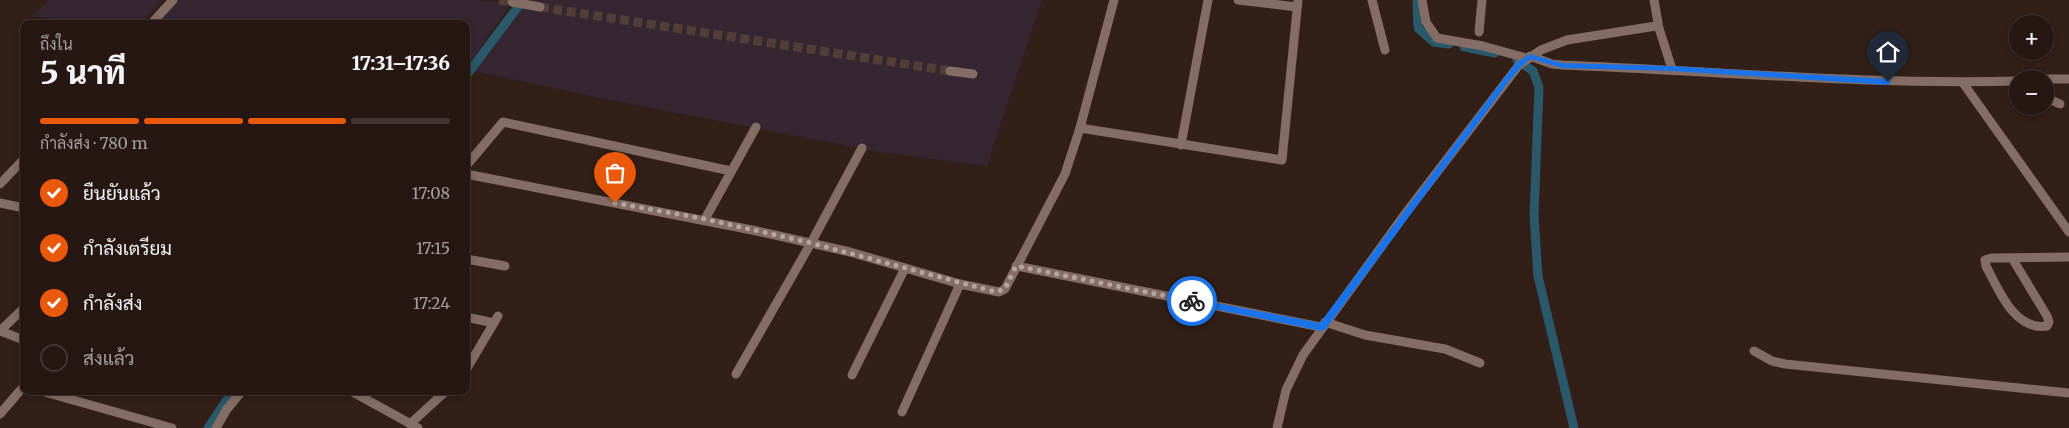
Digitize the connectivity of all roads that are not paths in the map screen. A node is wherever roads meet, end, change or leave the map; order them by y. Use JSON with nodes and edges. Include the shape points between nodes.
{"nodes":[{"id":1,"x":173,"y":0,"type":"edge"},
{"id":2,"x":1114,"y":0,"type":"edge"},
{"id":3,"x":1208,"y":0,"type":"edge"},
{"id":4,"x":1238,"y":0,"type":"edge"},
{"id":5,"x":1372,"y":0,"type":"edge"},
{"id":6,"x":1422,"y":0,"type":"edge"},
{"id":7,"x":1482,"y":0,"type":"edge"},
{"id":8,"x":1654,"y":0,"type":"edge"},
{"id":9,"x":515,"y":3,"type":"dead end"},
{"id":10,"x":1297,"y":4,"type":"edge"},
{"id":11,"x":540,"y":7,"type":"tunnel mouth"},
{"id":12,"x":155,"y":20,"type":"edge"},
{"id":13,"x":1658,"y":25,"type":"junction"},
{"id":14,"x":1479,"y":32,"type":"dead end"},
{"id":15,"x":1385,"y":50,"type":"dead end"},
{"id":16,"x":1525,"y":60,"type":"junction"},
{"id":17,"x":1672,"y":69,"type":"junction"},
{"id":18,"x":950,"y":71,"type":"tunnel mouth"},
{"id":19,"x":974,"y":74,"type":"dead end"},
{"id":20,"x":2054,"y":79,"type":"edge"},
{"id":21,"x":2069,"y":79,"type":"edge"},
{"id":22,"x":2009,"y":81,"type":"edge"},
{"id":23,"x":1963,"y":83,"type":"junction"},
{"id":24,"x":2054,"y":101,"type":"edge"},
{"id":25,"x":2060,"y":104,"type":"dead end"},
{"id":26,"x":756,"y":127,"type":"dead end"},
{"id":27,"x":1080,"y":128,"type":"junction"},
{"id":28,"x":1181,"y":144,"type":"junction"},
{"id":29,"x":862,"y":148,"type":"dead end"},
{"id":30,"x":470,"y":161,"type":"edge"},
{"id":31,"x":20,"y":163,"type":"edge"},
{"id":32,"x":731,"y":170,"type":"junction"},
{"id":33,"x":470,"y":175,"type":"edge"},
{"id":34,"x":0,"y":184,"type":"edge"},
{"id":35,"x":0,"y":203,"type":"edge"},
{"id":36,"x":20,"y":207,"type":"edge"},
{"id":37,"x":705,"y":219,"type":"junction"},
{"id":38,"x":2069,"y":232,"type":"edge"},
{"id":39,"x":811,"y":243,"type":"junction"},
{"id":40,"x":2069,"y":257,"type":"edge"},
{"id":41,"x":2012,"y":258,"type":"junction"},
{"id":42,"x":470,"y":260,"type":"edge"},
{"id":43,"x":506,"y":266,"type":"dead end"},
{"id":44,"x":1016,"y":266,"type":"junction"},
{"id":45,"x":905,"y":268,"type":"junction"},
{"id":46,"x":960,"y":284,"type":"junction"},
{"id":47,"x":20,"y":312,"type":"edge"},
{"id":48,"x":470,"y":317,"type":"edge"},
{"id":49,"x":1323,"y":325,"type":"junction"},
{"id":50,"x":20,"y":338,"type":"edge"},
{"id":51,"x":1754,"y":351,"type":"dead end"},
{"id":52,"x":470,"y":363,"type":"edge"},
{"id":53,"x":1480,"y":363,"type":"dead end"},
{"id":54,"x":736,"y":374,"type":"dead end"},
{"id":55,"x":852,"y":375,"type":"dead end"},
{"id":56,"x":20,"y":390,"type":"edge"},
{"id":57,"x":2069,"y":393,"type":"edge"},
{"id":58,"x":55,"y":395,"type":"edge"},
{"id":59,"x":239,"y":395,"type":"edge"},
{"id":60,"x":358,"y":395,"type":"edge"},
{"id":61,"x":442,"y":395,"type":"edge"},
{"id":62,"x":2,"y":410,"type":"edge"},
{"id":63,"x":902,"y":412,"type":"dead end"},
{"id":64,"x":414,"y":426,"type":"edge"},
{"id":65,"x":172,"y":428,"type":"edge"},
{"id":66,"x":216,"y":428,"type":"edge"},
{"id":67,"x":1277,"y":428,"type":"edge"}],
"edges":[{"from":1,"to":12,"type":"street"},
{"from":2,"to":27,"type":"street"},
{"from":3,"to":28,"type":"street"},
{"from":4,"to":10,"type":"street"},
{"from":5,"to":15,"type":"street"},
{"from":6,"to":16,"type":"street","via":[[1426,22],[1437,38],[1493,48]]},
{"from":7,"to":14,"type":"street"},
{"from":8,"to":13,"type":"street"},
{"from":9,"to":11,"type":"street"},
{"from":10,"to":28,"type":"street","via":[[1282,160]]},
{"from":13,"to":16,"type":"street","via":[[1586,35]]},
{"from":13,"to":17,"type":"street"},
{"from":16,"to":17,"type":"street","via":[[1562,65]]},
{"from":16,"to":49,"type":"street"},
{"from":17,"to":23,"type":"street","via":[[1860,81]]},
{"from":18,"to":19,"type":"street"},
{"from":20,"to":21,"type":"street"},
{"from":22,"to":23,"type":"street"},
{"from":23,"to":38,"type":"street"},
{"from":24,"to":25,"type":"street"},
{"from":26,"to":32,"type":"street"},
{"from":27,"to":28,"type":"street"},
{"from":27,"to":44,"type":"street","via":[[1065,174]]},
{"from":29,"to":39,"type":"street"},
{"from":30,"to":32,"type":"street","via":[[503,122]]},
{"from":31,"to":34,"type":"street"},
{"from":32,"to":37,"type":"street"},
{"from":33,"to":37,"type":"street"},
{"from":35,"to":36,"type":"street"},
{"from":37,"to":39,"type":"street"},
{"from":39,"to":45,"type":"street"},
{"from":39,"to":54,"type":"street"},
{"from":40,"to":41,"type":"street"},
{"from":41,"to":41,"type":"street","via":[[2047,316],[2047,326],[2035,328],[2017,318],[1984,262],[1987,259]]},
{"from":42,"to":43,"type":"street"},
{"from":44,"to":46,"type":"street","via":[[1002,291]]},
{"from":44,"to":49,"type":"street"},
{"from":45,"to":46,"type":"street"},
{"from":45,"to":55,"type":"street"},
{"from":46,"to":63,"type":"street"},
{"from":47,"to":50,"type":"street","via":[[0,331]]},
{"from":48,"to":52,"type":"street","via":[[496,320]]},
{"from":49,"to":53,"type":"street","via":[[1445,349]]},
{"from":49,"to":67,"type":"street","via":[[1292,372]]},
{"from":51,"to":57,"type":"street","via":[[1772,362],[1785,364]]},
{"from":56,"to":62,"type":"street"},
{"from":58,"to":65,"type":"street"},
{"from":59,"to":66,"type":"street"},
{"from":60,"to":64,"type":"street"},
{"from":61,"to":64,"type":"street"}]}
